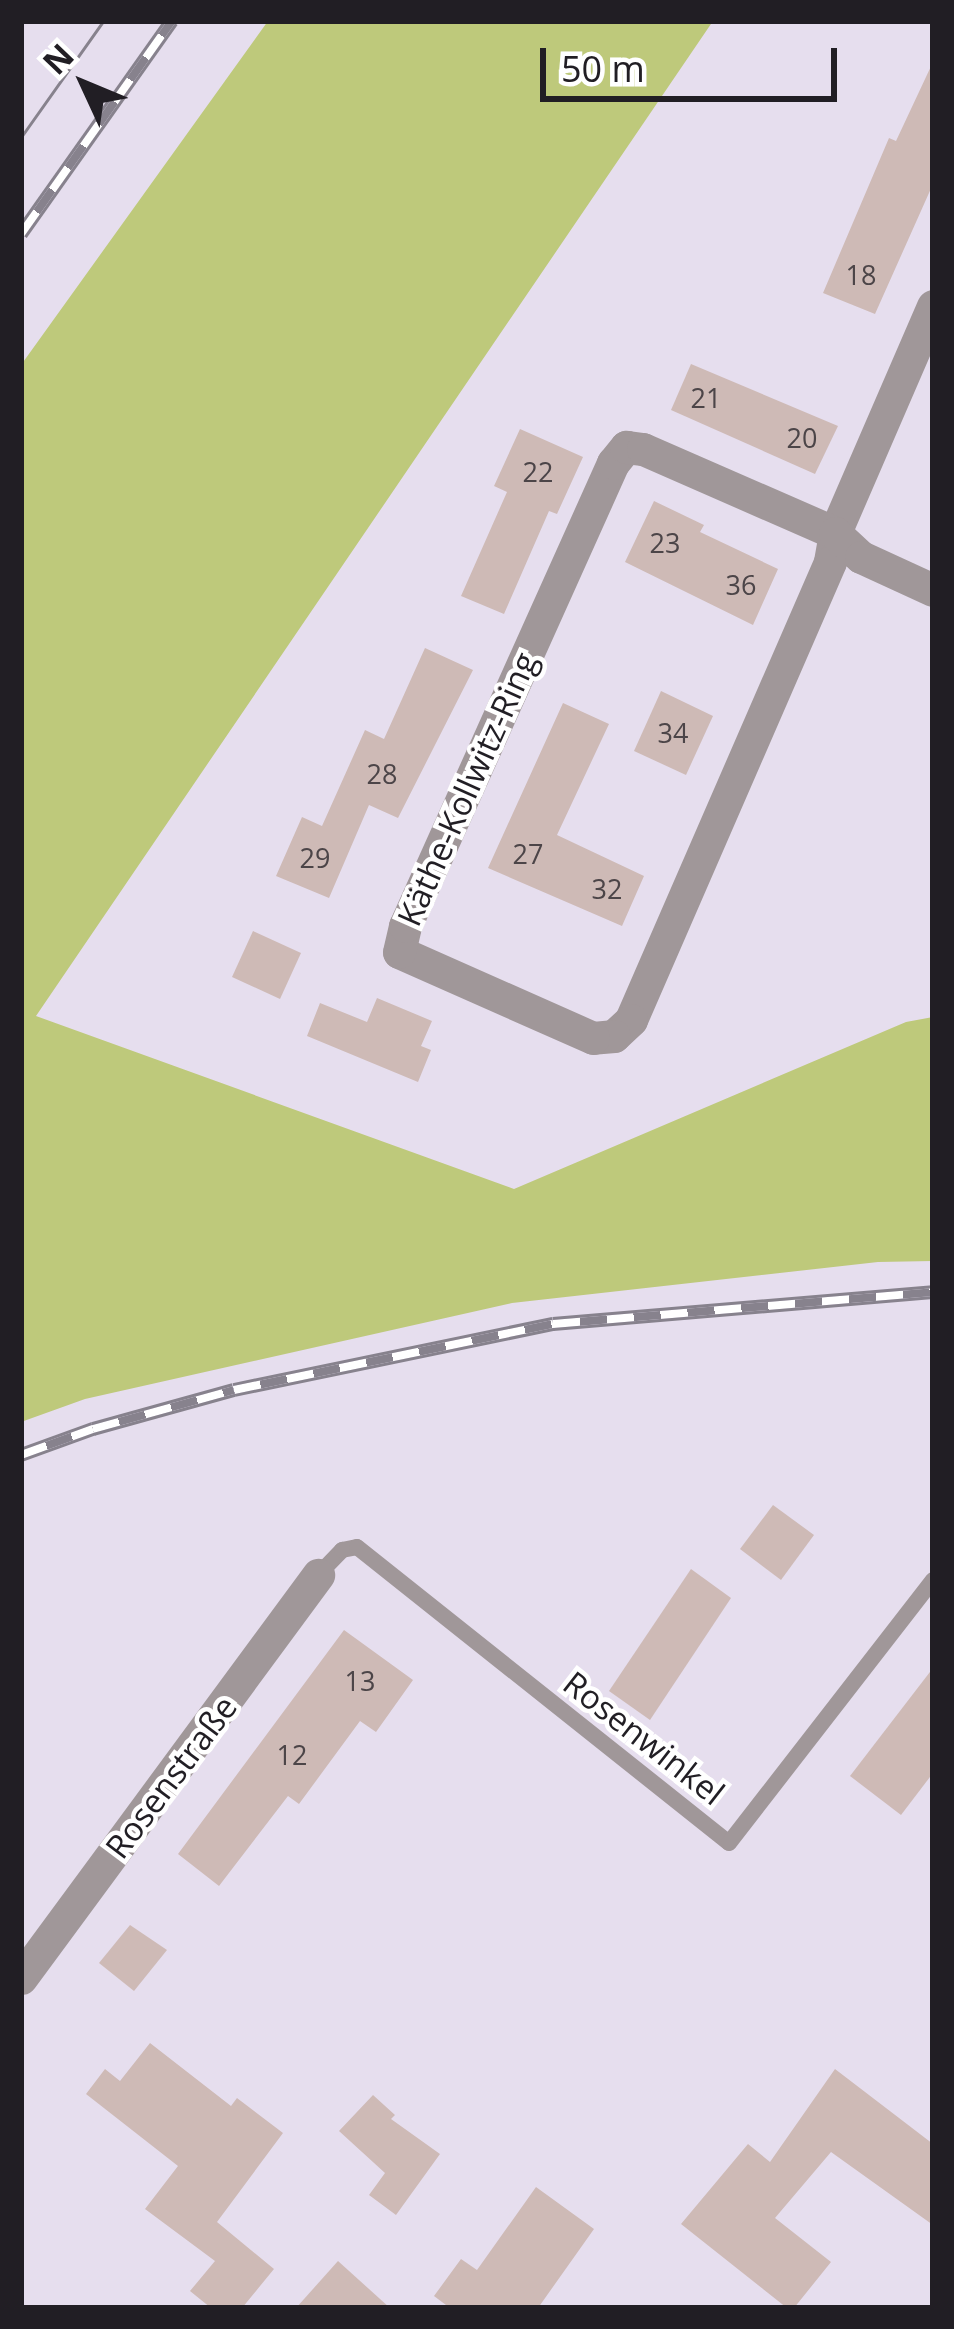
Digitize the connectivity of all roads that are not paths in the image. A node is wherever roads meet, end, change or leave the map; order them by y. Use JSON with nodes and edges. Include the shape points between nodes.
{"nodes":[{"id":1,"x":933,"y":306,"type":"edge"},
{"id":2,"x":923,"y":352,"type":"edge"},
{"id":3,"x":835,"y":533,"type":"junction"},
{"id":4,"x":933,"y":590,"type":"edge"},
{"id":5,"x":318,"y":1575,"type":"joint"},
{"id":6,"x":930,"y":1592,"type":"edge"},
{"id":7,"x":21,"y":1978,"type":"edge"}],
"edges":[{"from":1,"to":2,"type":"street","name":"Käthe-Kollwitz-Ring"},
{"from":2,"to":3,"type":"street","name":"Käthe-Kollwitz-Ring"},
{"from":3,"to":3,"type":"street","name":"Käthe-Kollwitz-Ring","via":[[830,562],[632,1020],[614,1036],[592,1038],[399,952],[626,447]]},
{"from":3,"to":4,"type":"street","via":[[861,557]]},
{"from":5,"to":6,"type":"lane","name":"Rosenwinkel","via":[[342,1550],[357,1547],[729,1844]]},
{"from":5,"to":7,"type":"street","name":"Rosenstraße"}]}
